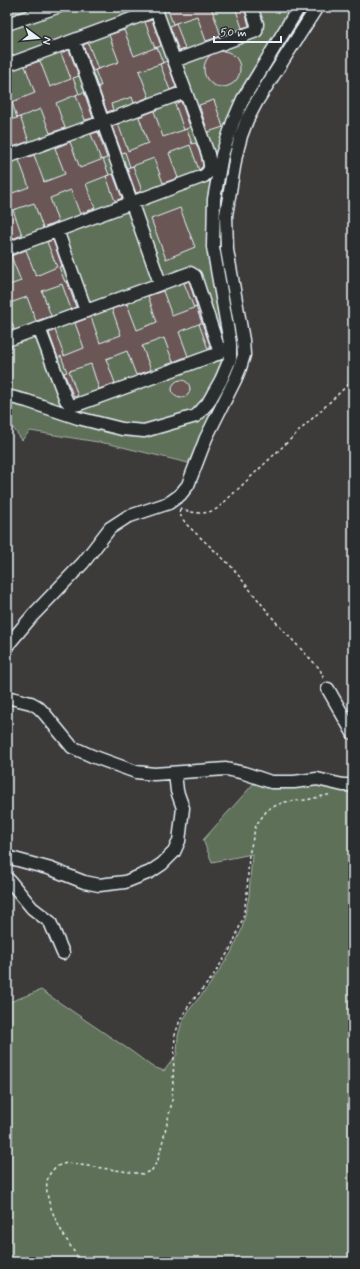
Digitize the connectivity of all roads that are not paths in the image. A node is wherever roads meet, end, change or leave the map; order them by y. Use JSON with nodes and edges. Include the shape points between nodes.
{"nodes":[{"id":1,"x":57,"y":7,"type":"edge"},
{"id":2,"x":251,"y":7,"type":"edge"},
{"id":3,"x":299,"y":7,"type":"edge"},
{"id":4,"x":316,"y":7,"type":"edge"},
{"id":5,"x":155,"y":9,"type":"edge"},
{"id":6,"x":7,"y":24,"type":"edge"},
{"id":7,"x":74,"y":41,"type":"junction"},
{"id":8,"x":174,"y":62,"type":"junction"},
{"id":9,"x":7,"y":65,"type":"edge"},
{"id":10,"x":185,"y":92,"type":"junction"},
{"id":11,"x":102,"y":122,"type":"junction"},
{"id":12,"x":7,"y":157,"type":"edge"},
{"id":13,"x":131,"y":203,"type":"junction"},
{"id":14,"x":57,"y":230,"type":"junction"},
{"id":15,"x":7,"y":249,"type":"edge"},
{"id":16,"x":160,"y":284,"type":"junction"},
{"id":17,"x":86,"y":311,"type":"junction"},
{"id":18,"x":39,"y":328,"type":"junction"},
{"id":19,"x":7,"y":340,"type":"edge"},
{"id":20,"x":7,"y":396,"type":"edge"},
{"id":21,"x":7,"y":646,"type":"edge"},
{"id":22,"x":328,"y":689,"type":"road end"},
{"id":23,"x":7,"y":697,"type":"edge"},
{"id":24,"x":353,"y":733,"type":"edge"},
{"id":25,"x":175,"y":773,"type":"junction"},
{"id":26,"x":353,"y":785,"type":"edge"},
{"id":27,"x":7,"y":857,"type":"edge"},
{"id":28,"x":7,"y":880,"type":"edge"},
{"id":29,"x":63,"y":953,"type":"dead end"}],
"edges":[{"from":1,"to":6,"type":"street"},
{"from":2,"to":8,"type":"street","via":[[257,24],[256,31]]},
{"from":3,"to":20,"type":"street","via":[[243,99],[222,155],[214,199],[213,247],[230,343],[230,358],[208,403],[196,416],[144,431],[92,422]]},
{"from":4,"to":21,"type":"street","via":[[257,101],[241,136],[226,215],[227,250],[244,340],[244,355],[235,380],[206,438],[188,485],[176,504],[169,503],[127,517],[110,528],[83,563]]},
{"from":5,"to":7,"type":"street"},
{"from":5,"to":8,"type":"street"},
{"from":7,"to":9,"type":"street"},
{"from":7,"to":11,"type":"street"},
{"from":8,"to":10,"type":"street"},
{"from":10,"to":11,"type":"street"},
{"from":10,"to":13,"type":"street","via":[[208,154],[209,172]]},
{"from":11,"to":12,"type":"street"},
{"from":11,"to":13,"type":"street"},
{"from":13,"to":14,"type":"street"},
{"from":13,"to":16,"type":"street"},
{"from":14,"to":15,"type":"street"},
{"from":14,"to":17,"type":"street"},
{"from":16,"to":17,"type":"street"},
{"from":16,"to":18,"type":"street","via":[[190,273],[196,276],[219,346],[218,354],[71,405],[66,400]]},
{"from":17,"to":18,"type":"street"},
{"from":18,"to":19,"type":"street"},
{"from":22,"to":24,"type":"street"},
{"from":23,"to":25,"type":"street","via":[[38,707],[72,747],[136,772]]},
{"from":25,"to":26,"type":"street","via":[[226,769],[271,782],[317,779]]},
{"from":25,"to":27,"type":"street","via":[[177,792],[183,808],[179,842],[174,852],[150,872],[124,882],[99,885]]},
{"from":28,"to":29,"type":"street","via":[[32,908],[50,922]]}]}
